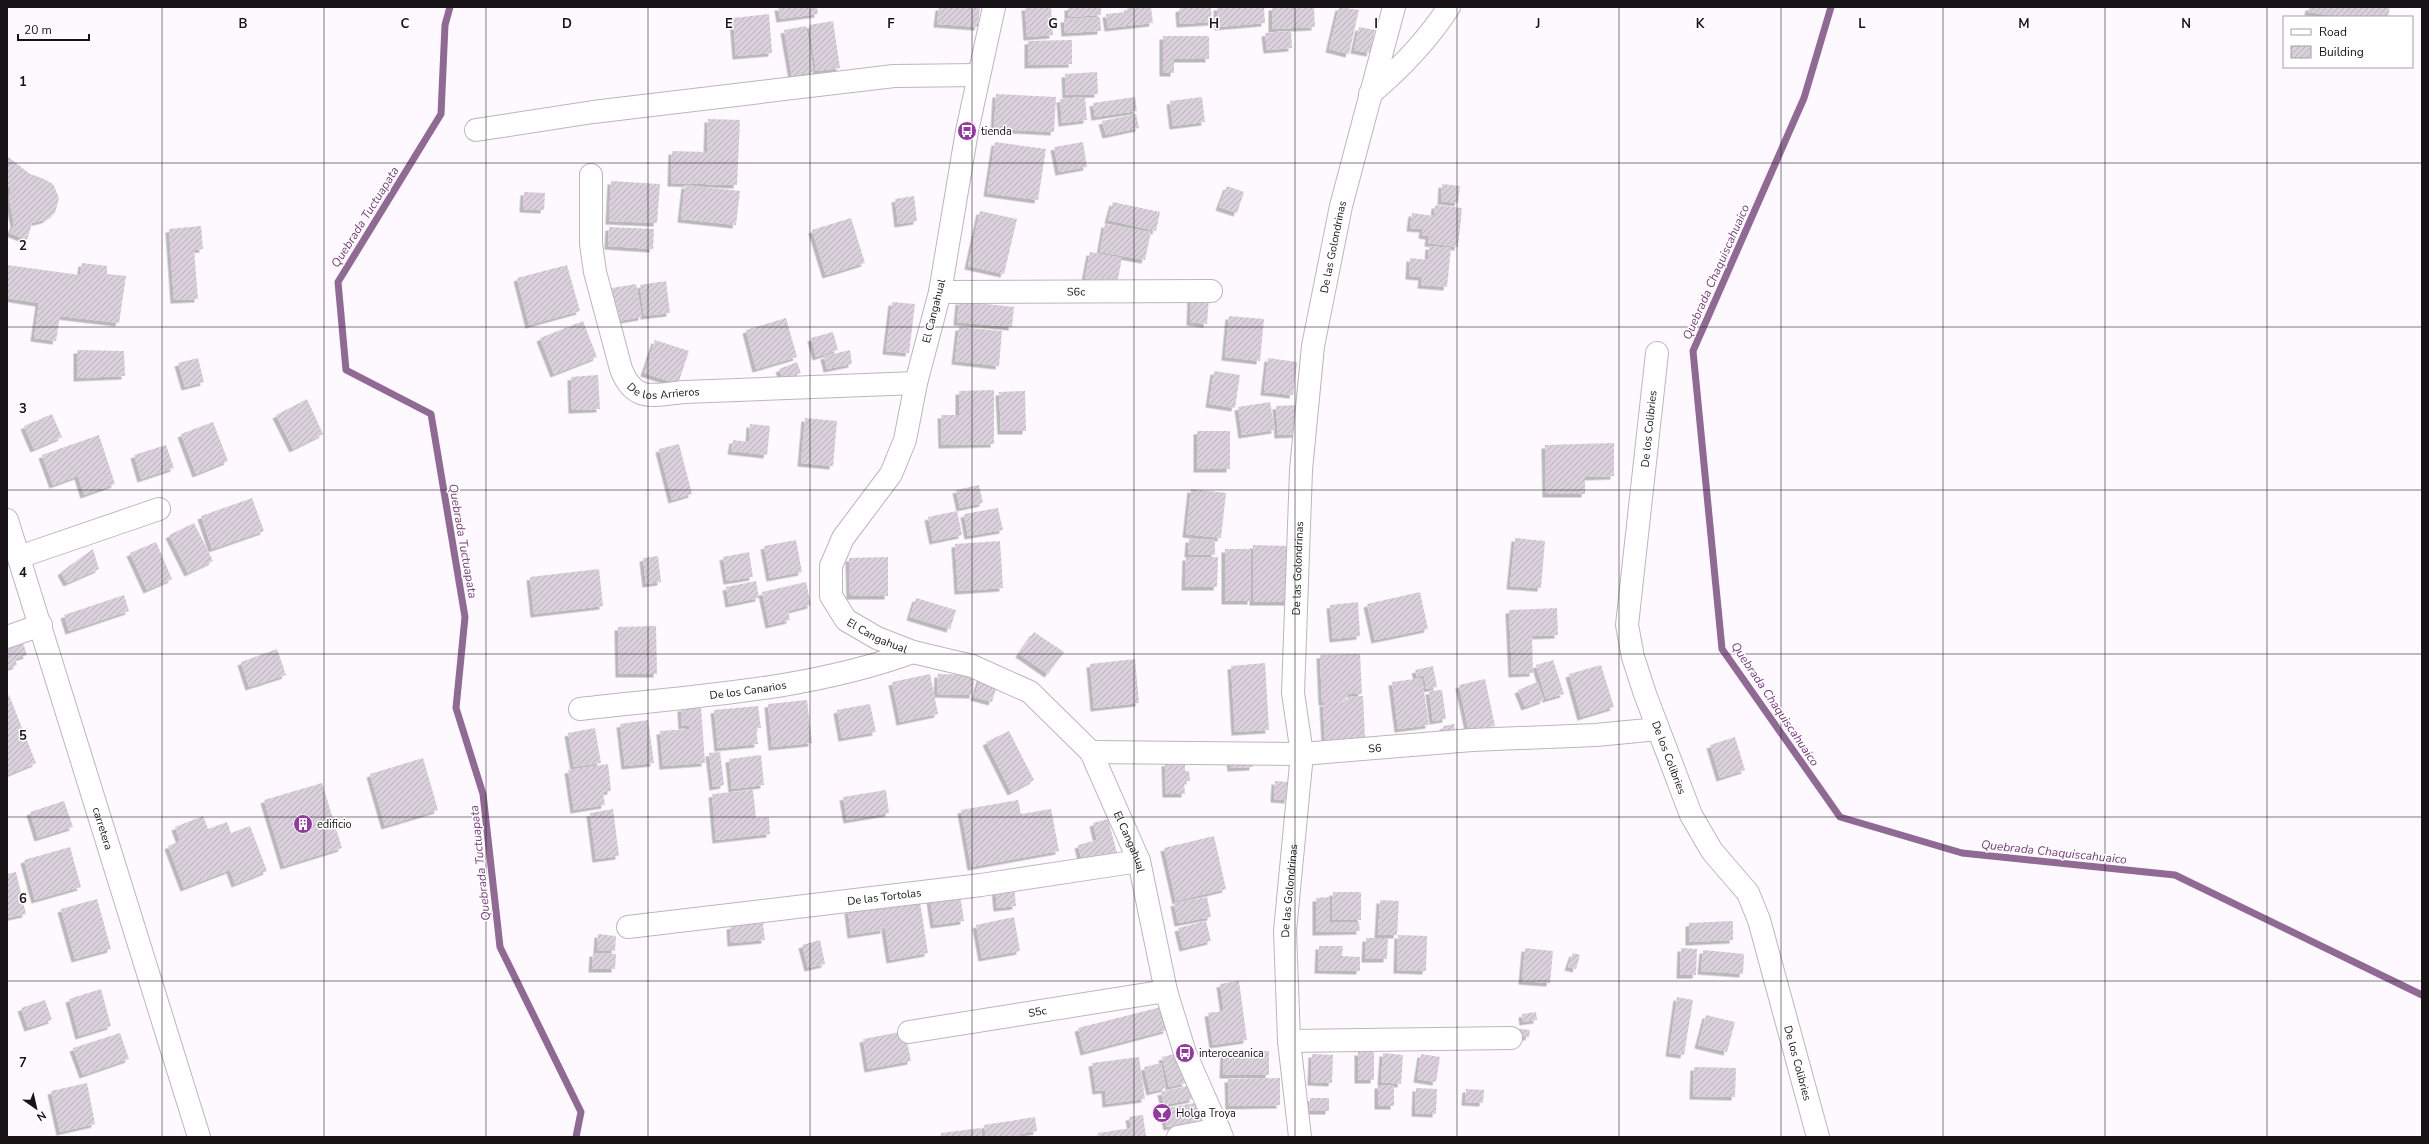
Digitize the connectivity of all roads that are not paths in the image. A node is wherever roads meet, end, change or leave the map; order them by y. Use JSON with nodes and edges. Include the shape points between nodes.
{"nodes":[{"id":1,"x":994,"y":7,"type":"edge"},
{"id":2,"x":1394,"y":7,"type":"edge"},
{"id":3,"x":1449,"y":7,"type":"edge"},
{"id":4,"x":978,"y":75,"type":"junction"},
{"id":5,"x":1370,"y":94,"type":"junction"},
{"id":6,"x":476,"y":130,"type":"dead end"},
{"id":7,"x":591,"y":175,"type":"dead end"},
{"id":8,"x":1211,"y":291,"type":"dead end"},
{"id":9,"x":940,"y":292,"type":"junction"},
{"id":10,"x":1657,"y":353,"type":"dead end"},
{"id":11,"x":916,"y":383,"type":"junction"},
{"id":12,"x":159,"y":509,"type":"dead end"},
{"id":13,"x":7,"y":520,"type":"edge"},
{"id":14,"x":19,"y":557,"type":"junction"},
{"id":15,"x":41,"y":625,"type":"junction"},
{"id":16,"x":7,"y":637,"type":"edge"},
{"id":17,"x":913,"y":652,"type":"junction"},
{"id":18,"x":580,"y":709,"type":"dead end"},
{"id":19,"x":1658,"y":729,"type":"junction"},
{"id":20,"x":1091,"y":752,"type":"junction"},
{"id":21,"x":1302,"y":754,"type":"junction"},
{"id":22,"x":1140,"y":861,"type":"junction"},
{"id":23,"x":628,"y":927,"type":"dead end"},
{"id":24,"x":1166,"y":991,"type":"junction"},
{"id":25,"x":909,"y":1032,"type":"dead end"},
{"id":26,"x":1511,"y":1038,"type":"dead end"},
{"id":27,"x":1289,"y":1041,"type":"junction"},
{"id":28,"x":1220,"y":1133,"type":"edge"},
{"id":29,"x":199,"y":1137,"type":"edge"},
{"id":30,"x":1178,"y":1137,"type":"edge"},
{"id":31,"x":1300,"y":1137,"type":"edge"},
{"id":32,"x":1818,"y":1137,"type":"edge"}],
"edges":[{"from":1,"to":4,"type":"street","name":"El Cangahual"},
{"from":2,"to":5,"type":"street","name":"De las Golondrinas"},
{"from":3,"to":5,"type":"street","via":[[1430,35],[1400,68]]},
{"from":4,"to":6,"type":"street","via":[[894,76],[593,112]]},
{"from":4,"to":9,"type":"street","name":"El Cangahual"},
{"from":5,"to":21,"type":"street","name":"De las Golondrinas","via":[[1341,206],[1313,346],[1301,470],[1295,591],[1293,693]]},
{"from":7,"to":11,"type":"street","name":"De los Arrieros","via":[[595,272],[621,369],[626,382],[635,392],[646,395]]},
{"from":8,"to":9,"type":"street","name":"S6c"},
{"from":9,"to":11,"type":"street","name":"El Cangahual"},
{"from":10,"to":19,"type":"street","name":"De los Colibries","via":[[1627,625],[1633,657]]},
{"from":11,"to":17,"type":"street","name":"El Cangahual","via":[[905,440],[891,474],[843,538],[831,566],[831,596],[846,620],[877,638]]},
{"from":12,"to":14,"type":"street"},
{"from":13,"to":14,"type":"street","name":"carretera"},
{"from":14,"to":15,"type":"street","name":"carretera"},
{"from":15,"to":16,"type":"street"},
{"from":15,"to":29,"type":"street","name":"carretera"},
{"from":17,"to":18,"type":"street","name":"De los Canarios","via":[[880,664],[816,679],[746,690]]},
{"from":17,"to":20,"type":"street","name":"El Cangahual","via":[[972,666],[1030,692]]},
{"from":19,"to":21,"type":"street","name":"S6","via":[[1596,735],[1472,740]]},
{"from":19,"to":32,"type":"street","name":"De los Colibries","via":[[1691,815],[1712,851],[1748,893],[1759,920]]},
{"from":20,"to":21,"type":"street","name":"S6"},
{"from":20,"to":22,"type":"street","name":"El Cangahual"},
{"from":21,"to":27,"type":"street","name":"De las Golondrinas","via":[[1285,931]]},
{"from":22,"to":23,"type":"street","name":"De las Tortolas","via":[[951,889]]},
{"from":22,"to":24,"type":"street","name":"El Cangahual"},
{"from":24,"to":25,"type":"street","name":"S5c"},
{"from":24,"to":28,"type":"street","name":"El Cangahual","via":[[1185,1053]]},
{"from":26,"to":27,"type":"street"},
{"from":27,"to":31,"type":"street","name":"De las Golondrinas"},
{"from":28,"to":30,"type":"street"}]}
